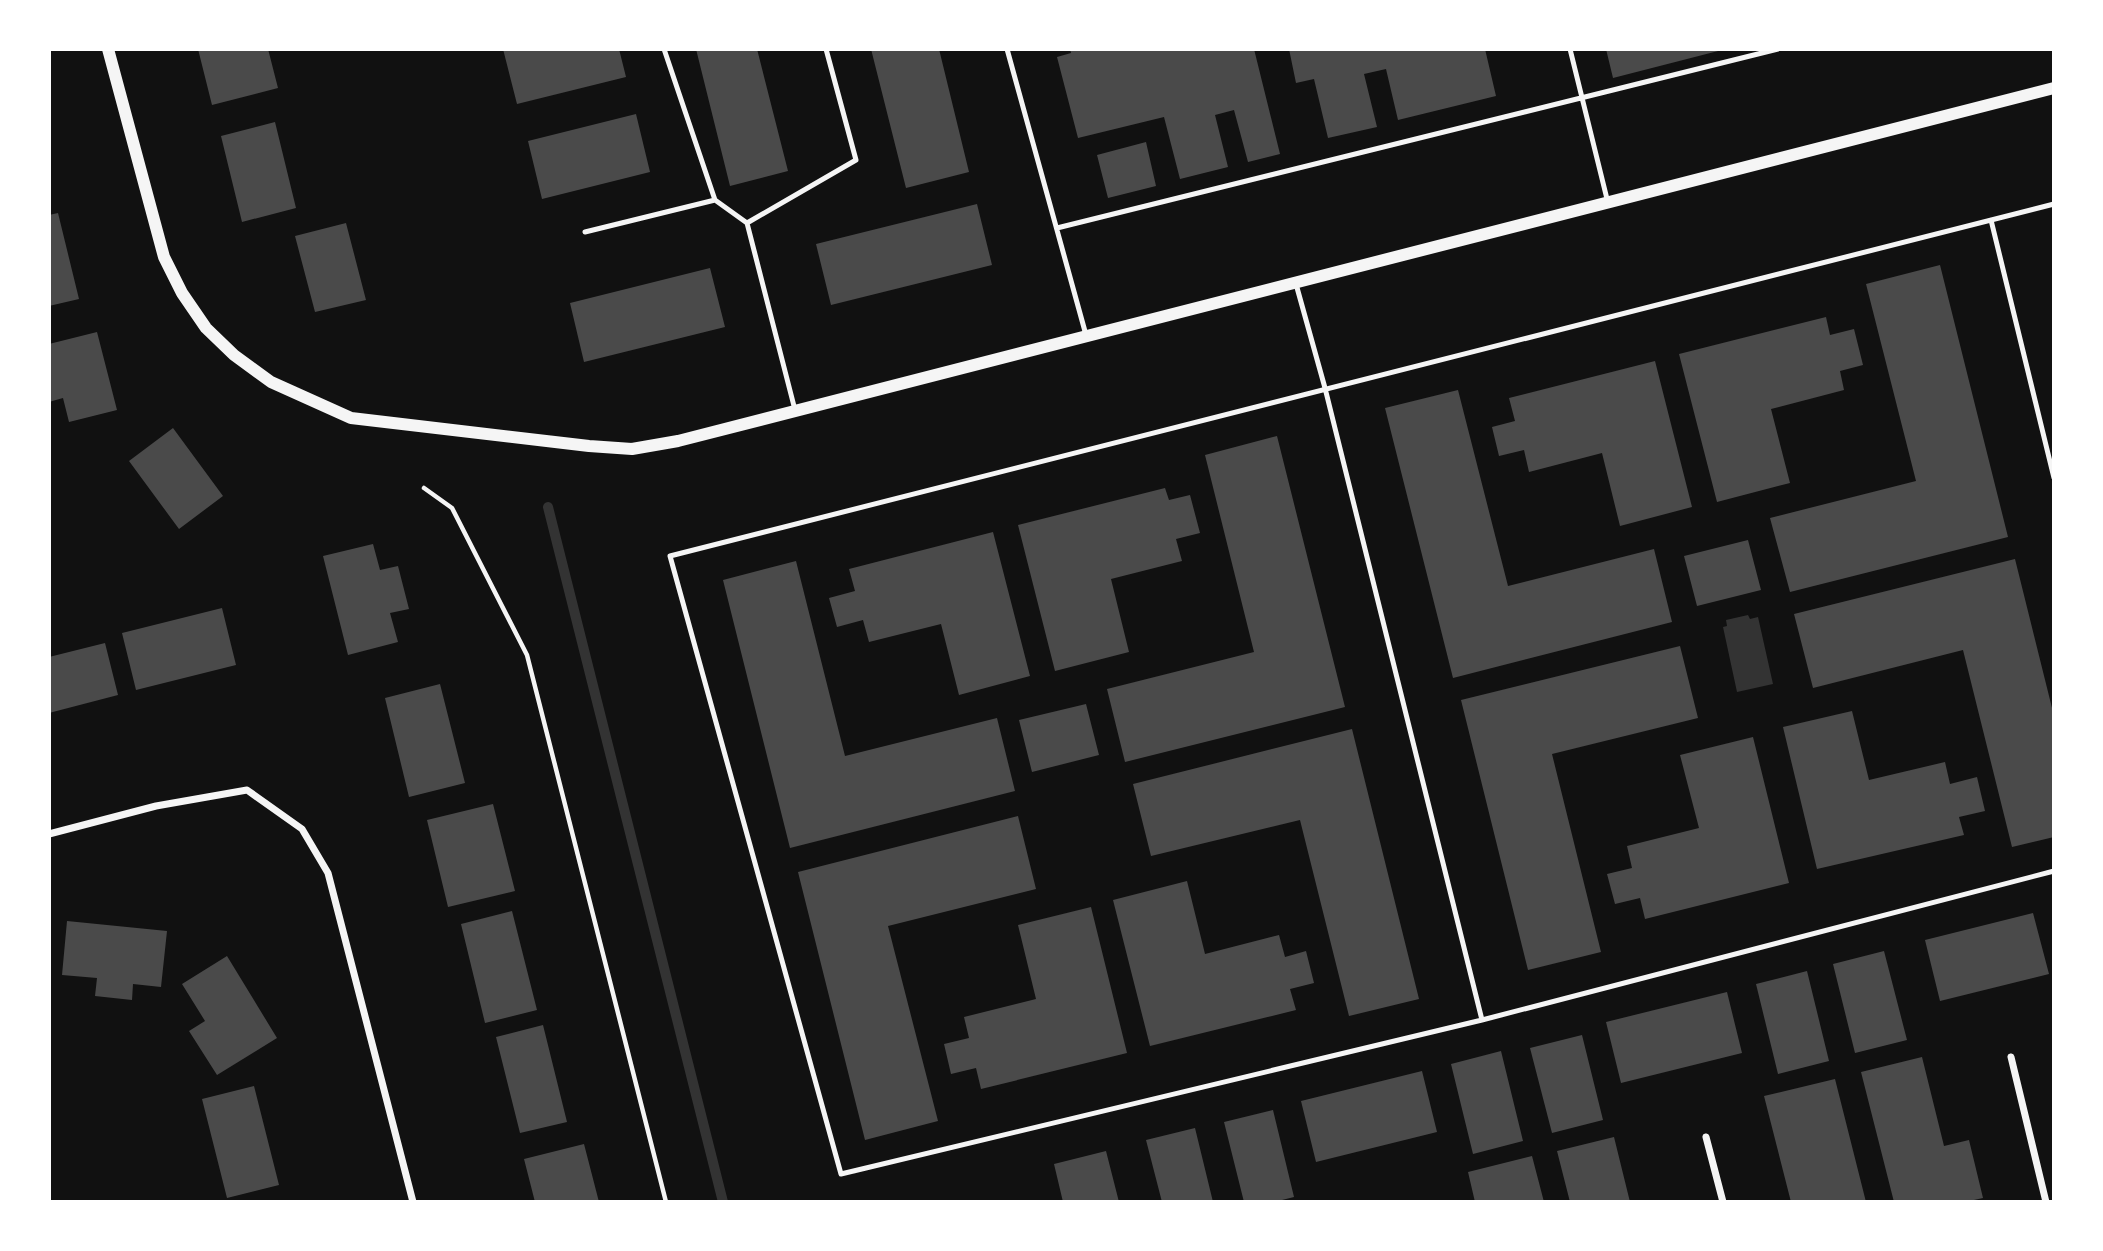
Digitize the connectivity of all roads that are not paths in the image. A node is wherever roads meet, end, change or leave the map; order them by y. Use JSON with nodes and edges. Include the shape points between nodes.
{"nodes":[{"id":1,"x":108,"y":49,"type":"edge"},
{"id":2,"x":664,"y":49,"type":"edge"},
{"id":3,"x":826,"y":49,"type":"edge"},
{"id":4,"x":1007,"y":49,"type":"edge"},
{"id":5,"x":1570,"y":49,"type":"edge"},
{"id":6,"x":1778,"y":49,"type":"edge"},
{"id":7,"x":2054,"y":88,"type":"edge"},
{"id":8,"x":1583,"y":97,"type":"junction"},
{"id":9,"x":715,"y":200,"type":"junction"},
{"id":10,"x":1608,"y":203,"type":"junction"},
{"id":11,"x":2054,"y":204,"type":"edge"},
{"id":12,"x":1991,"y":220,"type":"junction"},
{"id":13,"x":747,"y":223,"type":"junction"},
{"id":14,"x":1057,"y":228,"type":"junction"},
{"id":15,"x":585,"y":232,"type":"dead end"},
{"id":16,"x":1296,"y":284,"type":"junction"},
{"id":17,"x":1087,"y":338,"type":"junction"},
{"id":18,"x":1325,"y":388,"type":"junction"},
{"id":19,"x":795,"y":410,"type":"junction"},
{"id":20,"x":2054,"y":478,"type":"edge"},
{"id":21,"x":49,"y":834,"type":"edge"},
{"id":22,"x":2054,"y":871,"type":"edge"},
{"id":23,"x":1482,"y":1020,"type":"junction"},
{"id":24,"x":2011,"y":1057,"type":"dead end"},
{"id":25,"x":1706,"y":1137,"type":"dead end"},
{"id":26,"x":413,"y":1202,"type":"edge"},
{"id":27,"x":1723,"y":1202,"type":"edge"},
{"id":28,"x":2046,"y":1202,"type":"edge"}],
"edges":[{"from":1,"to":19,"type":"street","via":[[164,257],[206,328],[271,382],[351,418],[539,443],[621,448],[678,441]]},
{"from":2,"to":9,"type":"lane"},
{"from":3,"to":13,"type":"lane","via":[[856,160]]},
{"from":4,"to":14,"type":"lane"},
{"from":5,"to":8,"type":"lane"},
{"from":6,"to":8,"type":"lane"},
{"from":7,"to":10,"type":"street"},
{"from":8,"to":10,"type":"lane"},
{"from":8,"to":14,"type":"lane"},
{"from":9,"to":13,"type":"lane"},
{"from":9,"to":15,"type":"lane"},
{"from":10,"to":16,"type":"street"},
{"from":11,"to":12,"type":"lane"},
{"from":12,"to":18,"type":"lane"},
{"from":12,"to":20,"type":"lane"},
{"from":13,"to":19,"type":"lane"},
{"from":14,"to":17,"type":"lane"},
{"from":16,"to":17,"type":"street"},
{"from":16,"to":18,"type":"lane"},
{"from":17,"to":19,"type":"street"},
{"from":18,"to":23,"type":"lane"},
{"from":18,"to":23,"type":"lane","via":[[670,556],[841,1174]]},
{"from":21,"to":26,"type":"street","via":[[156,806],[247,790],[302,829],[328,873]]},
{"from":22,"to":23,"type":"lane"},
{"from":24,"to":28,"type":"street"},
{"from":25,"to":27,"type":"street"}]}
